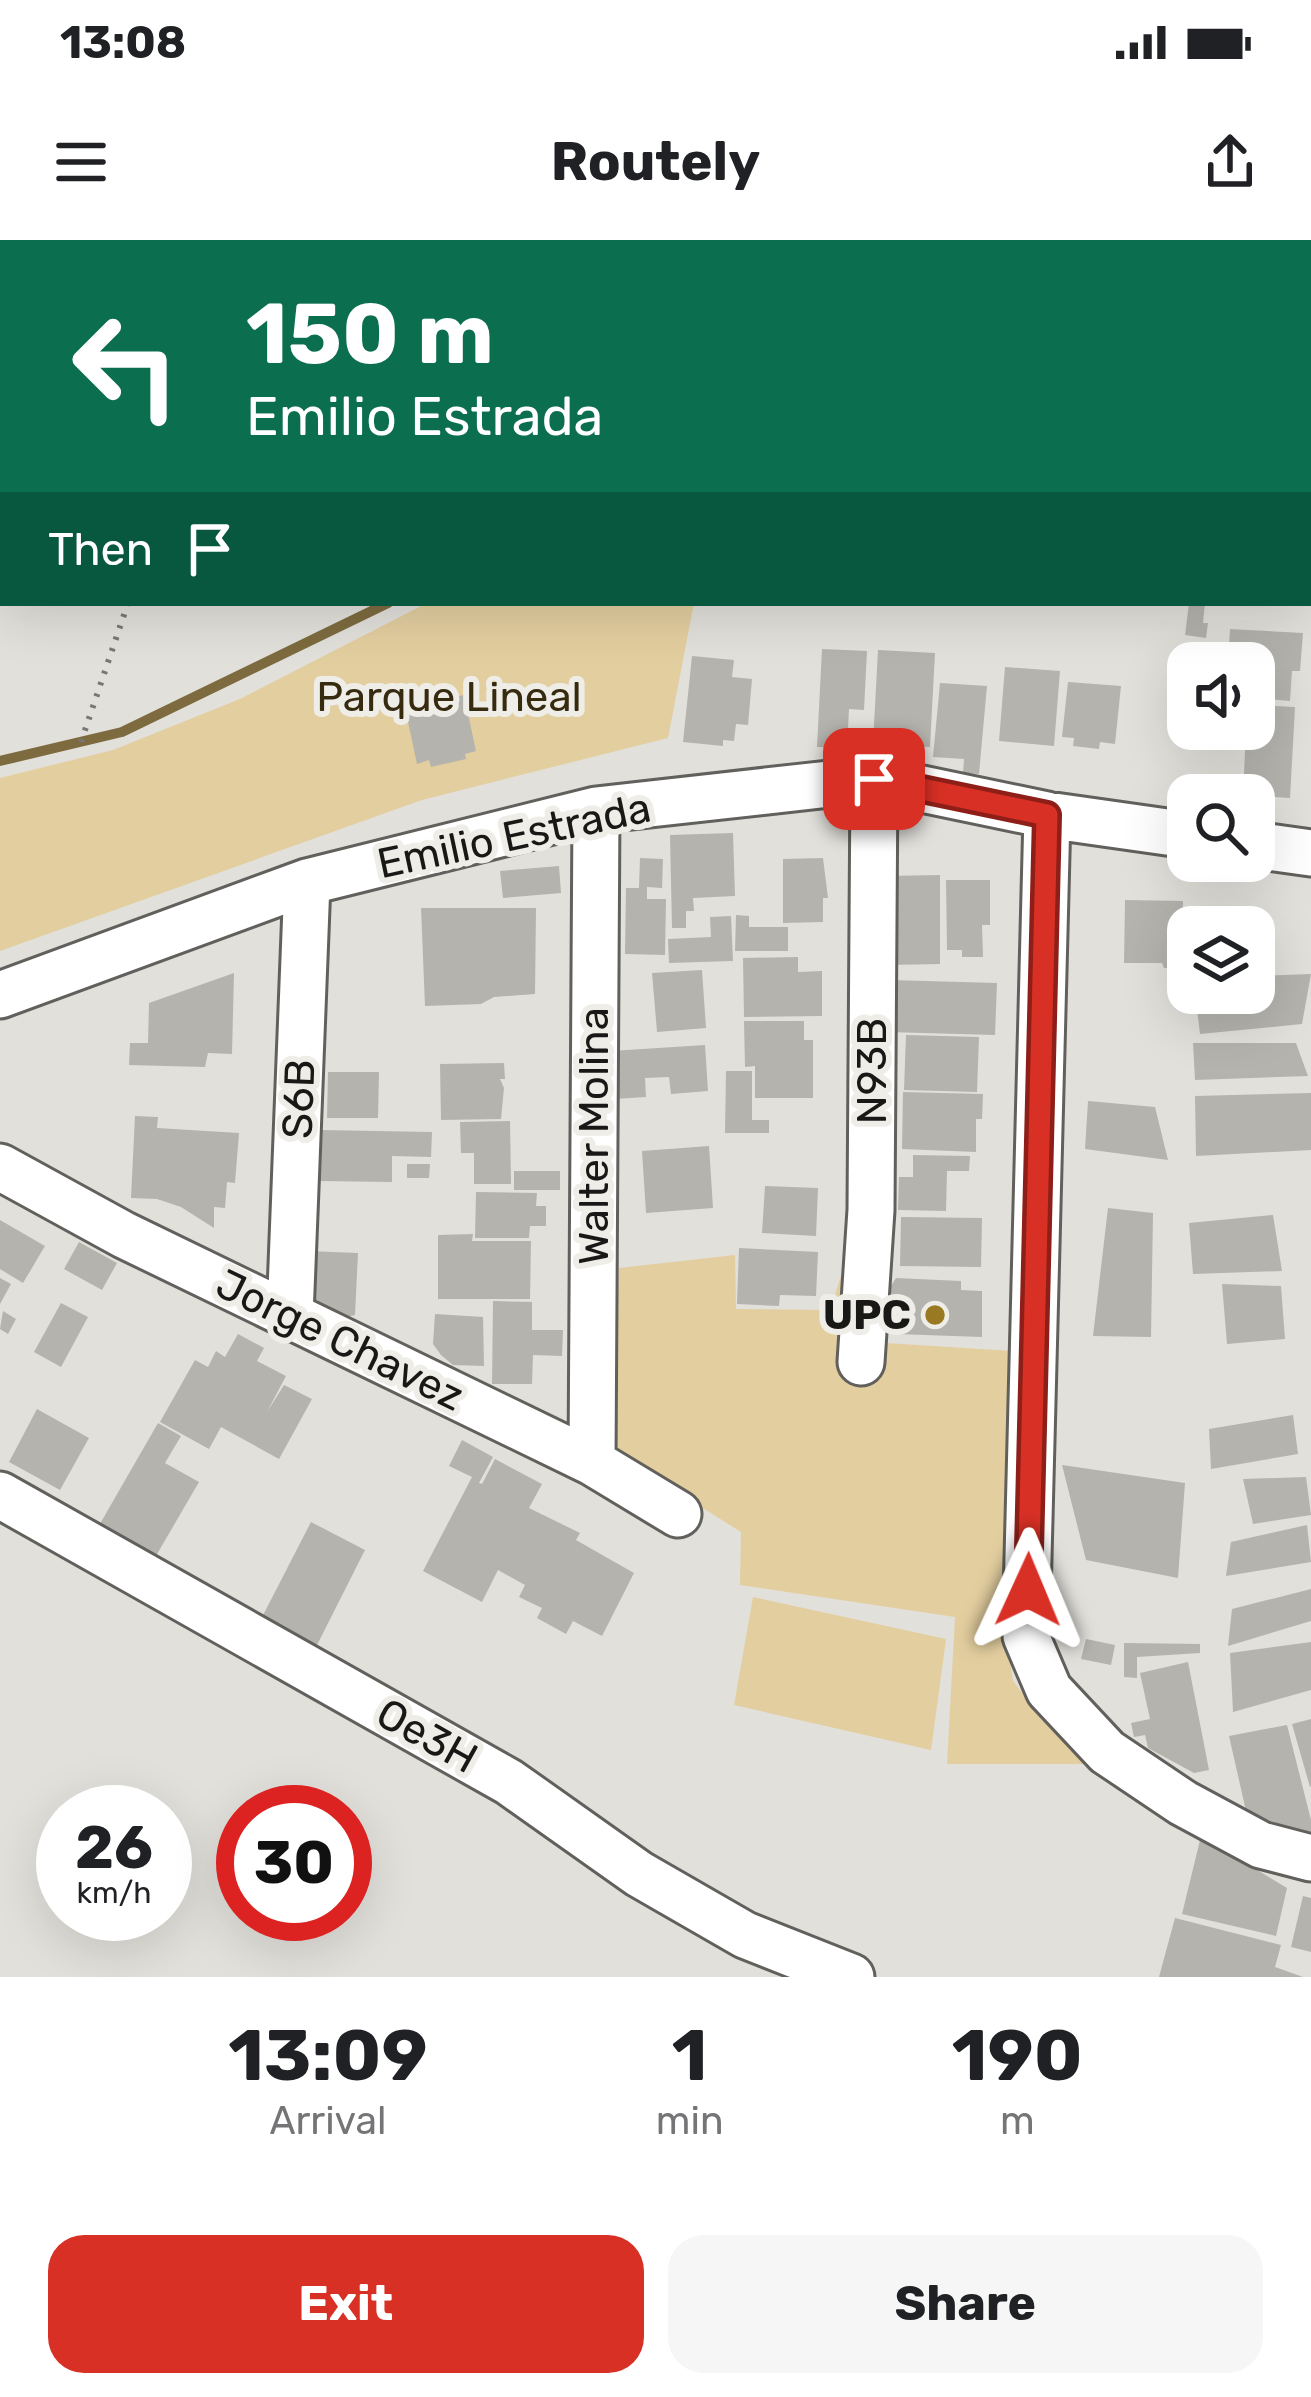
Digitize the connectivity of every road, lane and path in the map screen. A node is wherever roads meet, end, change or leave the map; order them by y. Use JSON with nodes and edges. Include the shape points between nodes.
{"nodes":[{"id":1,"x":127,"y":606,"type":"edge"},
{"id":2,"x":81,"y":742,"type":"dead end"},
{"id":3,"x":874,"y":779,"type":"junction"},
{"id":4,"x":596,"y":810,"type":"junction"},
{"id":5,"x":1047,"y":815,"type":"junction"},
{"id":6,"x":1167,"y":832,"type":"edge"},
{"id":7,"x":1275,"y":848,"type":"edge"},
{"id":8,"x":1311,"y":853,"type":"edge"},
{"id":9,"x":307,"y":883,"type":"junction"},
{"id":10,"x":0,"y":995,"type":"edge"},
{"id":11,"x":0,"y":1167,"type":"edge"},
{"id":12,"x":290,"y":1316,"type":"junction"},
{"id":13,"x":861,"y":1363,"type":"dead end"},
{"id":14,"x":592,"y":1462,"type":"junction"},
{"id":15,"x":0,"y":1495,"type":"edge"},
{"id":16,"x":678,"y":1514,"type":"dead end"},
{"id":17,"x":1311,"y":1858,"type":"edge"},
{"id":18,"x":851,"y":1977,"type":"edge"}],
"edges":[{"from":1,"to":2,"type":"path"},
{"from":3,"to":4,"type":"street","name":"Emilio Estrada"},
{"from":3,"to":5,"type":"street","name":"Emilio Estrada"},
{"from":3,"to":13,"type":"street","name":"N93B","via":[[871,1210]]},
{"from":4,"to":9,"type":"street","name":"Emilio Estrada"},
{"from":4,"to":14,"type":"street","name":"Walter Molina"},
{"from":5,"to":6,"type":"street","name":"Emilio Estrada"},
{"from":5,"to":17,"type":"street","via":[[1027,1636],[1049,1690],[1107,1752],[1261,1845]]},
{"from":7,"to":8,"type":"street"},
{"from":9,"to":10,"type":"street","name":"Emilio Estrada"},
{"from":9,"to":12,"type":"street","name":"S6B"},
{"from":11,"to":12,"type":"street","name":"Jorge Chavez"},
{"from":12,"to":14,"type":"street","name":"Jorge Chavez"},
{"from":14,"to":16,"type":"street","name":"Jorge Chavez"},
{"from":15,"to":18,"type":"street","name":"Oe3H","via":[[509,1782],[639,1874],[745,1935]]}]}
